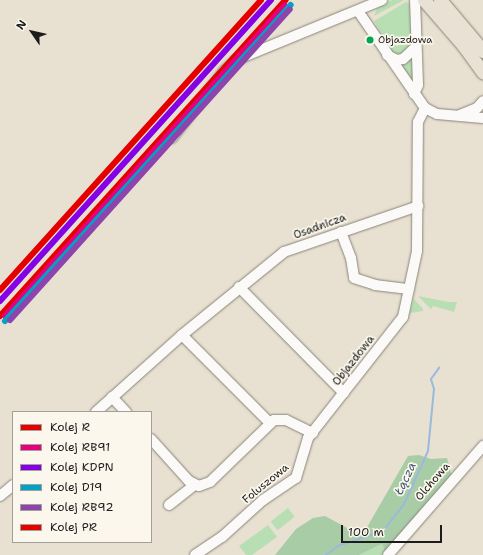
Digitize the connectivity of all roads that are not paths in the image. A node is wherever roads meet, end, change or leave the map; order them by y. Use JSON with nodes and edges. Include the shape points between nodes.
{"nodes":[{"id":1,"x":382,"y":0,"type":"edge"},
{"id":2,"x":415,"y":0,"type":"edge"},
{"id":3,"x":424,"y":0,"type":"edge"},
{"id":4,"x":440,"y":0,"type":"edge"},
{"id":5,"x":358,"y":10,"type":"junction"},
{"id":6,"x":454,"y":25,"type":"junction"},
{"id":7,"x":481,"y":46,"type":"edge"},
{"id":8,"x":416,"y":47,"type":"junction"},
{"id":9,"x":387,"y":55,"type":"junction"},
{"id":10,"x":483,"y":73,"type":"edge"},
{"id":11,"x":414,"y":94,"type":"junction"},
{"id":12,"x":483,"y":101,"type":"edge"},
{"id":13,"x":425,"y":108,"type":"junction"},
{"id":14,"x":458,"y":115,"type":"junction"},
{"id":15,"x":483,"y":118,"type":"edge"},
{"id":16,"x":172,"y":138,"type":"dead end"},
{"id":17,"x":418,"y":206,"type":"junction"},
{"id":18,"x":341,"y":232,"type":"junction"},
{"id":19,"x":239,"y":288,"type":"junction"},
{"id":20,"x":409,"y":289,"type":"junction"},
{"id":21,"x":182,"y":335,"type":"junction"},
{"id":22,"x":344,"y":393,"type":"junction"},
{"id":23,"x":112,"y":397,"type":"junction"},
{"id":24,"x":97,"y":411,"type":"edge"},
{"id":25,"x":125,"y":411,"type":"edge"},
{"id":26,"x":270,"y":423,"type":"junction"},
{"id":27,"x":312,"y":433,"type":"junction"},
{"id":28,"x":152,"y":440,"type":"edge"},
{"id":29,"x":483,"y":446,"type":"edge"},
{"id":30,"x":195,"y":485,"type":"junction"},
{"id":31,"x":12,"y":486,"type":"edge"},
{"id":32,"x":0,"y":496,"type":"edge"},
{"id":33,"x":169,"y":505,"type":"dead end"},
{"id":34,"x":195,"y":555,"type":"edge"},
{"id":35,"x":388,"y":555,"type":"edge"}],
"edges":[{"from":1,"to":5,"type":"street"},
{"from":2,"to":8,"type":"street"},
{"from":3,"to":6,"type":"main road"},
{"from":4,"to":6,"type":"main road"},
{"from":5,"to":9,"type":"street"},
{"from":5,"to":16,"type":"street","via":[[236,60],[224,71]]},
{"from":6,"to":7,"type":"main road"},
{"from":6,"to":10,"type":"main road"},
{"from":8,"to":9,"type":"street","via":[[403,59],[397,60]]},
{"from":8,"to":11,"type":"street","via":[[418,85]]},
{"from":9,"to":11,"type":"street"},
{"from":11,"to":13,"type":"street"},
{"from":12,"to":14,"type":"street","via":[[477,108]]},
{"from":13,"to":14,"type":"street","via":[[437,114]]},
{"from":13,"to":17,"type":"street","name":"Objazdowa","via":[[418,122]]},
{"from":14,"to":15,"type":"street"},
{"from":17,"to":18,"type":"street","name":"Osadnicza"},
{"from":17,"to":20,"type":"street","name":"Objazdowa","via":[[417,251]]},
{"from":18,"to":19,"type":"street","name":"Osadnicza","via":[[284,252]]},
{"from":18,"to":20,"type":"street","via":[[351,258],[354,278],[376,285]]},
{"from":19,"to":21,"type":"street","name":"Osadnicza"},
{"from":19,"to":22,"type":"street"},
{"from":20,"to":22,"type":"street","name":"Objazdowa","via":[[403,317]]},
{"from":21,"to":23,"type":"street","name":"Osadnicza"},
{"from":21,"to":26,"type":"street"},
{"from":22,"to":27,"type":"street","name":"Objazdowa"},
{"from":23,"to":24,"type":"street","name":"Osadnicza"},
{"from":23,"to":25,"type":"street"},
{"from":26,"to":27,"type":"street","via":[[279,419],[286,420]]},
{"from":26,"to":30,"type":"street","via":[[210,482]]},
{"from":27,"to":34,"type":"street","name":"Foluszowa","via":[[303,449],[301,468],[296,478],[263,500],[222,537]]},
{"from":28,"to":30,"type":"street"},
{"from":29,"to":35,"type":"street","name":"Olchowa"},
{"from":30,"to":33,"type":"street"},
{"from":31,"to":32,"type":"street"}]}
